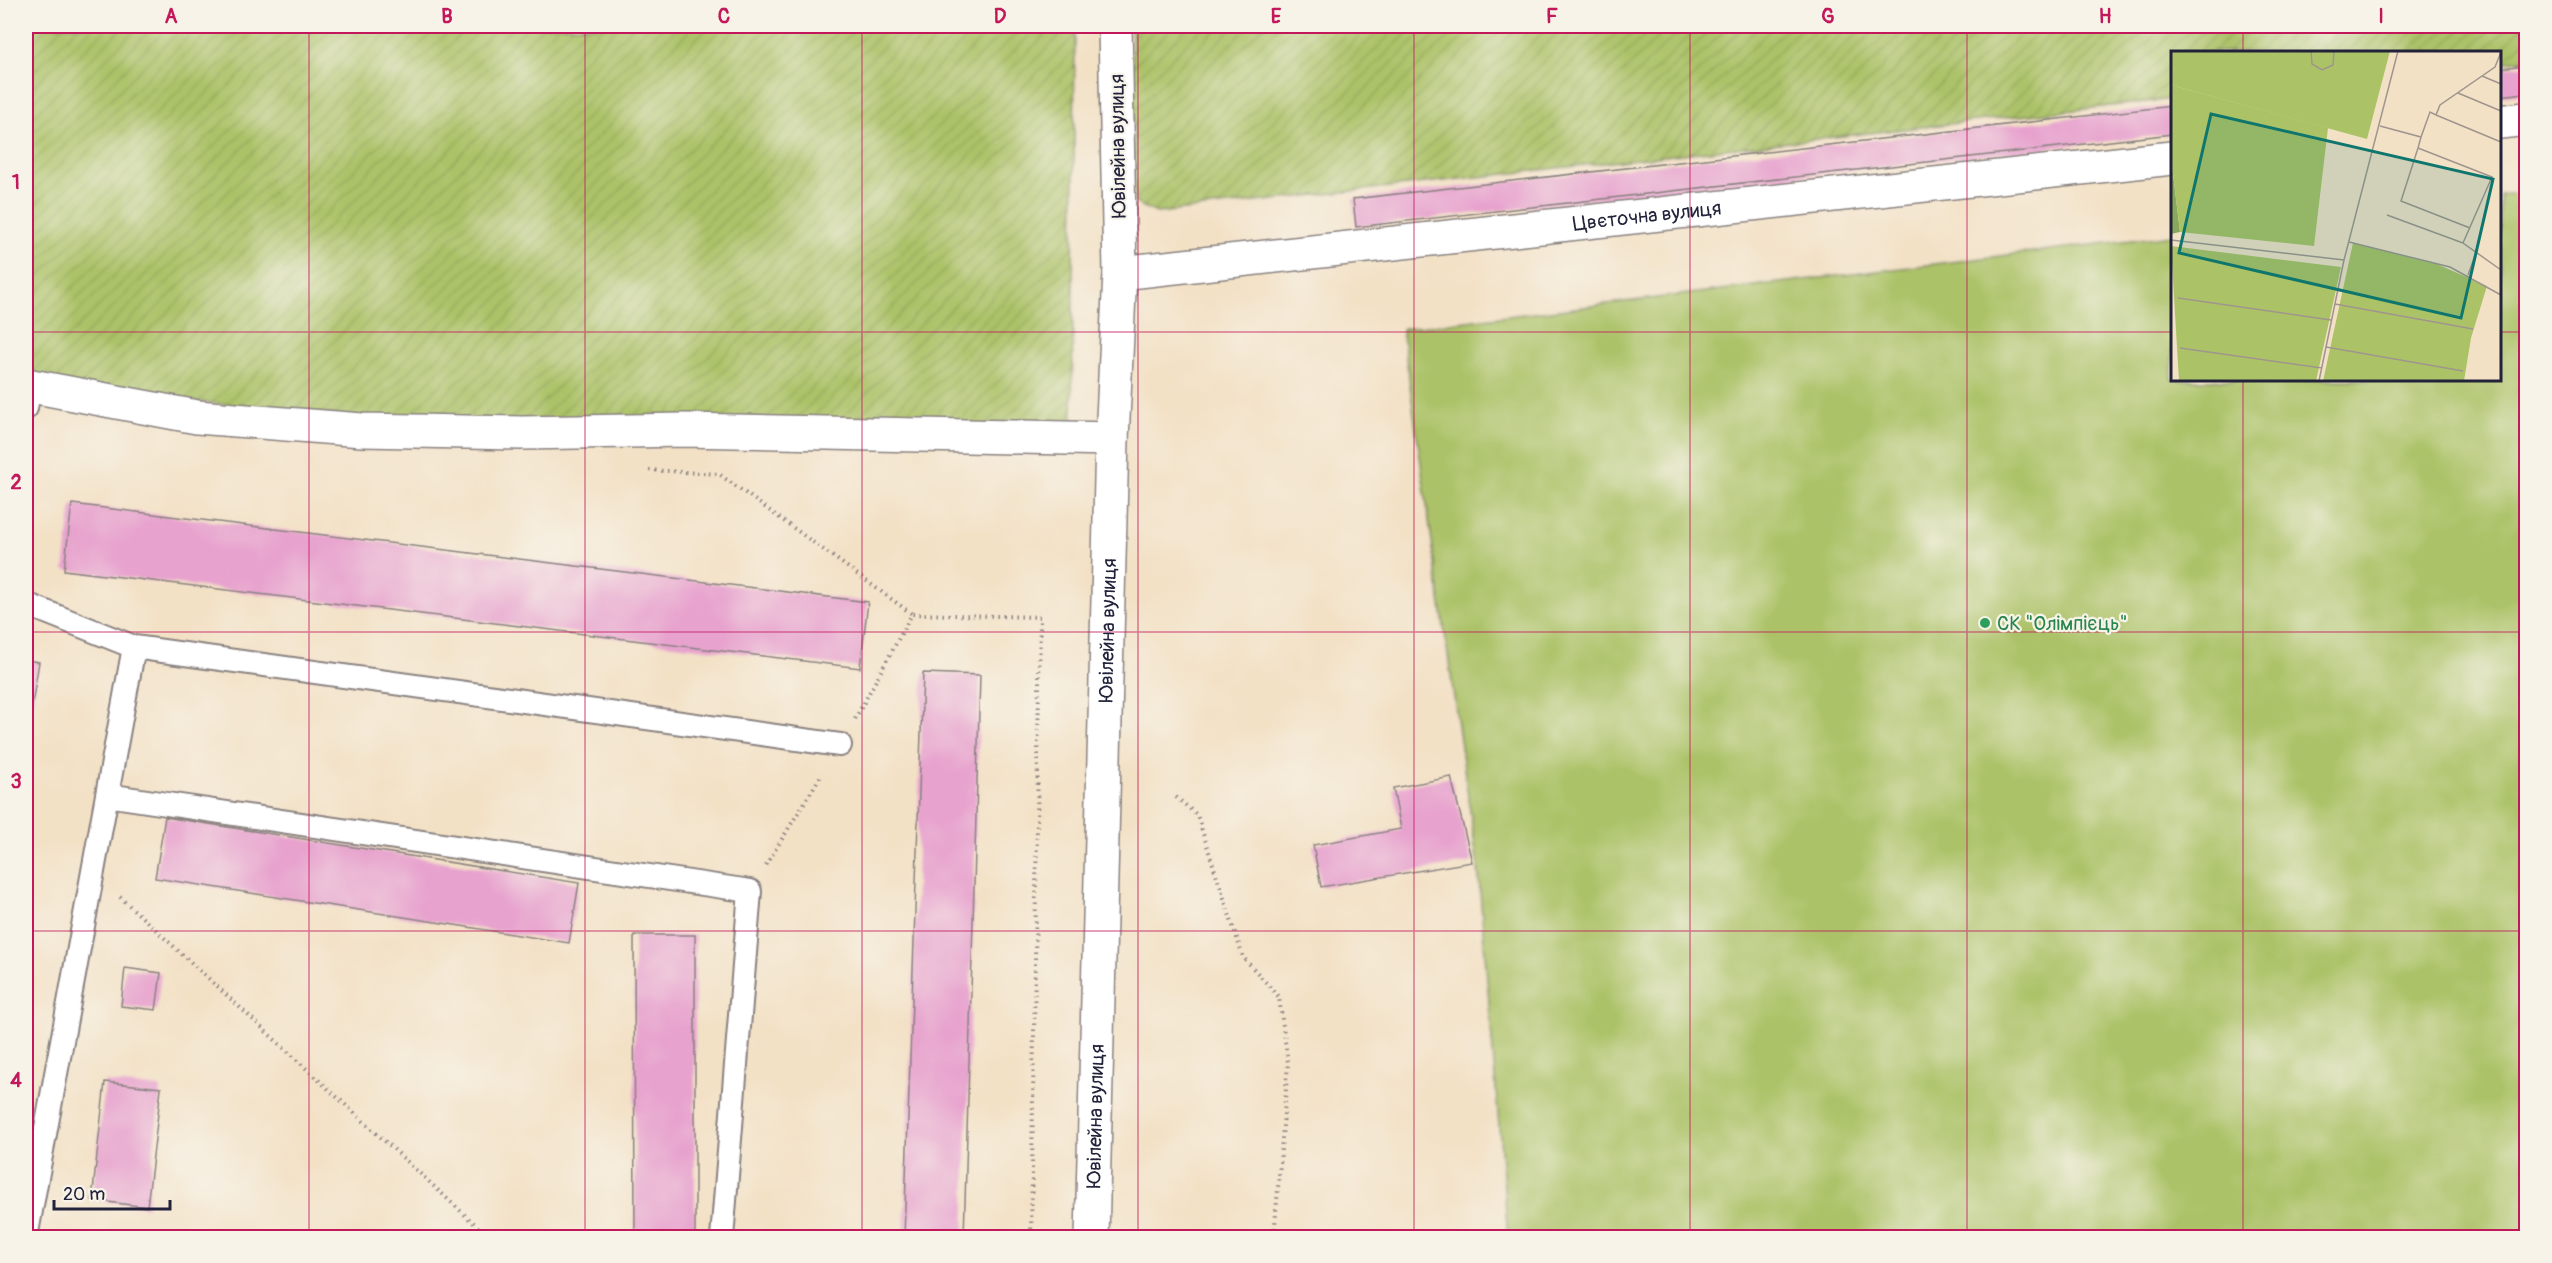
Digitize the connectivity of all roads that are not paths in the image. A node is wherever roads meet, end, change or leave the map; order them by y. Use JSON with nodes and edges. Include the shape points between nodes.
{"nodes":[{"id":1,"x":1115,"y":26,"type":"edge"},
{"id":2,"x":2526,"y":119,"type":"edge"},
{"id":3,"x":2501,"y":122,"type":"edge"},
{"id":4,"x":2171,"y":158,"type":"edge"},
{"id":5,"x":1120,"y":273,"type":"junction"},
{"id":6,"x":27,"y":393,"type":"edge"},
{"id":7,"x":1112,"y":439,"type":"junction"},
{"id":8,"x":26,"y":604,"type":"edge"},
{"id":9,"x":134,"y":647,"type":"junction"},
{"id":10,"x":840,"y":745,"type":"road end"},
{"id":11,"x":107,"y":795,"type":"junction"},
{"id":12,"x":26,"y":1238,"type":"edge"},
{"id":13,"x":722,"y":1238,"type":"edge"},
{"id":14,"x":1092,"y":1238,"type":"edge"}],
"edges":[{"from":1,"to":5,"type":"street","name":"Ювілейна вулиця"},
{"from":2,"to":3,"type":"street"},
{"from":4,"to":5,"type":"street","name":"Цвєточна вулиця"},
{"from":5,"to":7,"type":"street","name":"Ювілейна вулиця"},
{"from":6,"to":7,"type":"street","via":[[197,417],[362,430],[684,430]]},
{"from":7,"to":14,"type":"street","name":"Ювілейна вулиця"},
{"from":8,"to":9,"type":"lane"},
{"from":9,"to":10,"type":"lane"},
{"from":9,"to":11,"type":"lane"},
{"from":11,"to":12,"type":"lane"},
{"from":11,"to":13,"type":"lane","via":[[750,891]]}]}
